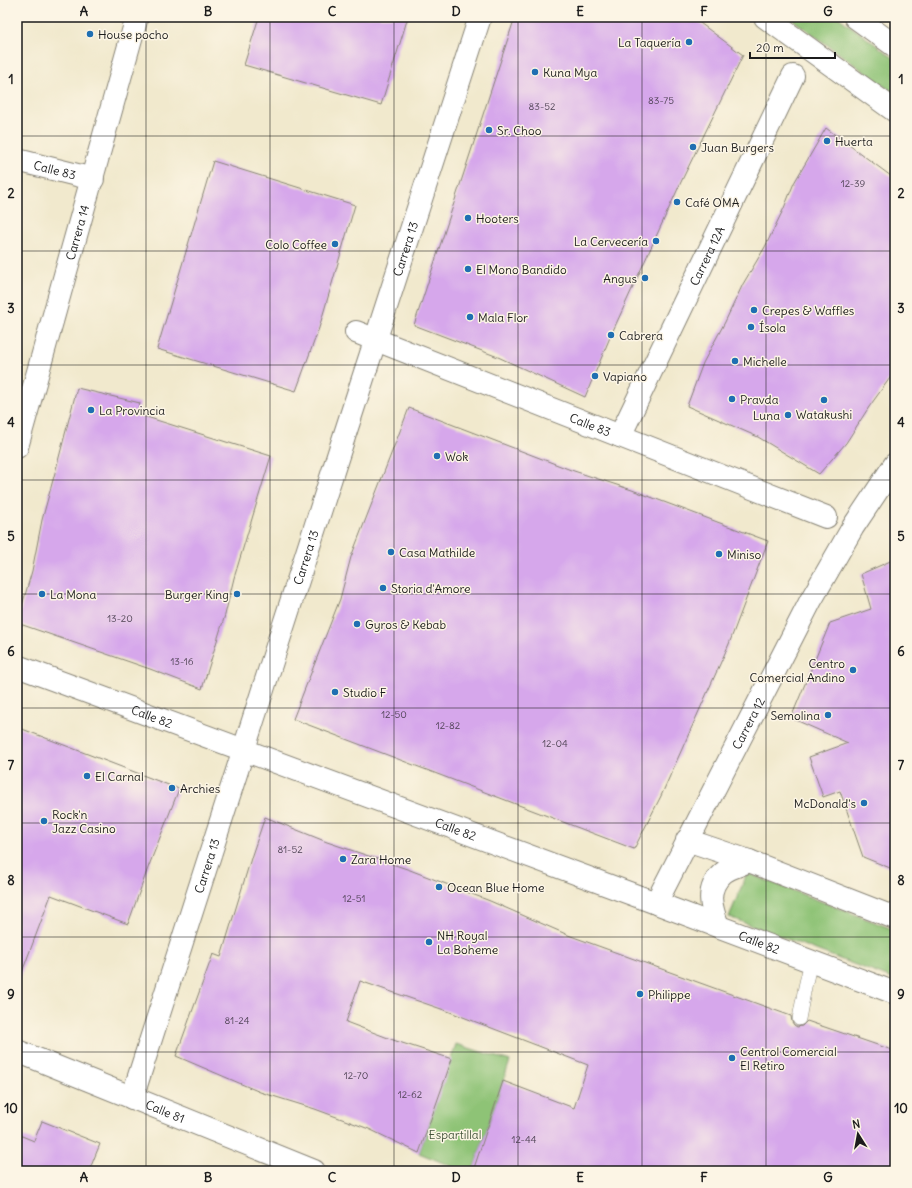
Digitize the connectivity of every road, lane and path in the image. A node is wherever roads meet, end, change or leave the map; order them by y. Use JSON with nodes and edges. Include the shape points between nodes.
{"nodes":[{"id":1,"x":137,"y":17,"type":"edge"},
{"id":2,"x":480,"y":17,"type":"edge"},
{"id":3,"x":765,"y":17,"type":"edge"},
{"id":4,"x":855,"y":17,"type":"edge"},
{"id":5,"x":895,"y":46,"type":"edge"},
{"id":6,"x":793,"y":76,"type":"dead end"},
{"id":7,"x":895,"y":111,"type":"edge"},
{"id":8,"x":17,"y":160,"type":"edge"},
{"id":9,"x":92,"y":179,"type":"junction"},
{"id":10,"x":366,"y":335,"type":"junction"},
{"id":11,"x":620,"y":436,"type":"junction"},
{"id":12,"x":17,"y":447,"type":"edge"},
{"id":13,"x":895,"y":464,"type":"edge"},
{"id":14,"x":826,"y":516,"type":"dead end"},
{"id":15,"x":17,"y":666,"type":"edge"},
{"id":16,"x":243,"y":750,"type":"junction"},
{"id":17,"x":688,"y":840,"type":"junction"},
{"id":18,"x":750,"y":861,"type":"junction"},
{"id":19,"x":656,"y":903,"type":"junction"},
{"id":20,"x":895,"y":918,"type":"edge"},
{"id":21,"x":718,"y":926,"type":"junction"},
{"id":22,"x":811,"y":961,"type":"junction"},
{"id":23,"x":895,"y":993,"type":"edge"},
{"id":24,"x":799,"y":1019,"type":"dead end"},
{"id":25,"x":17,"y":1051,"type":"edge"},
{"id":26,"x":132,"y":1098,"type":"junction"},
{"id":27,"x":314,"y":1171,"type":"edge"}],
"edges":[{"from":1,"to":9,"type":"street","name":"Carrera 14"},
{"from":2,"to":10,"type":"street","name":"Carrera 13"},
{"from":3,"to":7,"type":"street"},
{"from":4,"to":5,"type":"street"},
{"from":6,"to":11,"type":"street","name":"Carrera 12A"},
{"from":8,"to":9,"type":"street","name":"Calle 83"},
{"from":9,"to":12,"type":"street","name":"Carrera 14"},
{"from":10,"to":11,"type":"street","name":"Calle 83"},
{"from":10,"to":16,"type":"street","name":"Carrera 13"},
{"from":11,"to":14,"type":"street","name":"Calle 83"},
{"from":13,"to":17,"type":"street","name":"Carrera 12","via":[[853,527],[811,600]]},
{"from":15,"to":16,"type":"street","name":"Calle 82"},
{"from":16,"to":19,"type":"street","name":"Calle 82"},
{"from":16,"to":26,"type":"street","name":"Carrera 13"},
{"from":17,"to":18,"type":"street"},
{"from":17,"to":19,"type":"street","name":"Carrera 12"},
{"from":18,"to":20,"type":"street"},
{"from":18,"to":21,"type":"street","via":[[723,873],[714,885],[710,899]]},
{"from":19,"to":21,"type":"street","name":"Calle 82"},
{"from":21,"to":22,"type":"street","name":"Calle 82"},
{"from":22,"to":23,"type":"street","name":"Calle 82"},
{"from":22,"to":24,"type":"lane"},
{"from":25,"to":26,"type":"street","name":"Calle 81"},
{"from":26,"to":27,"type":"street","name":"Calle 81"}]}
